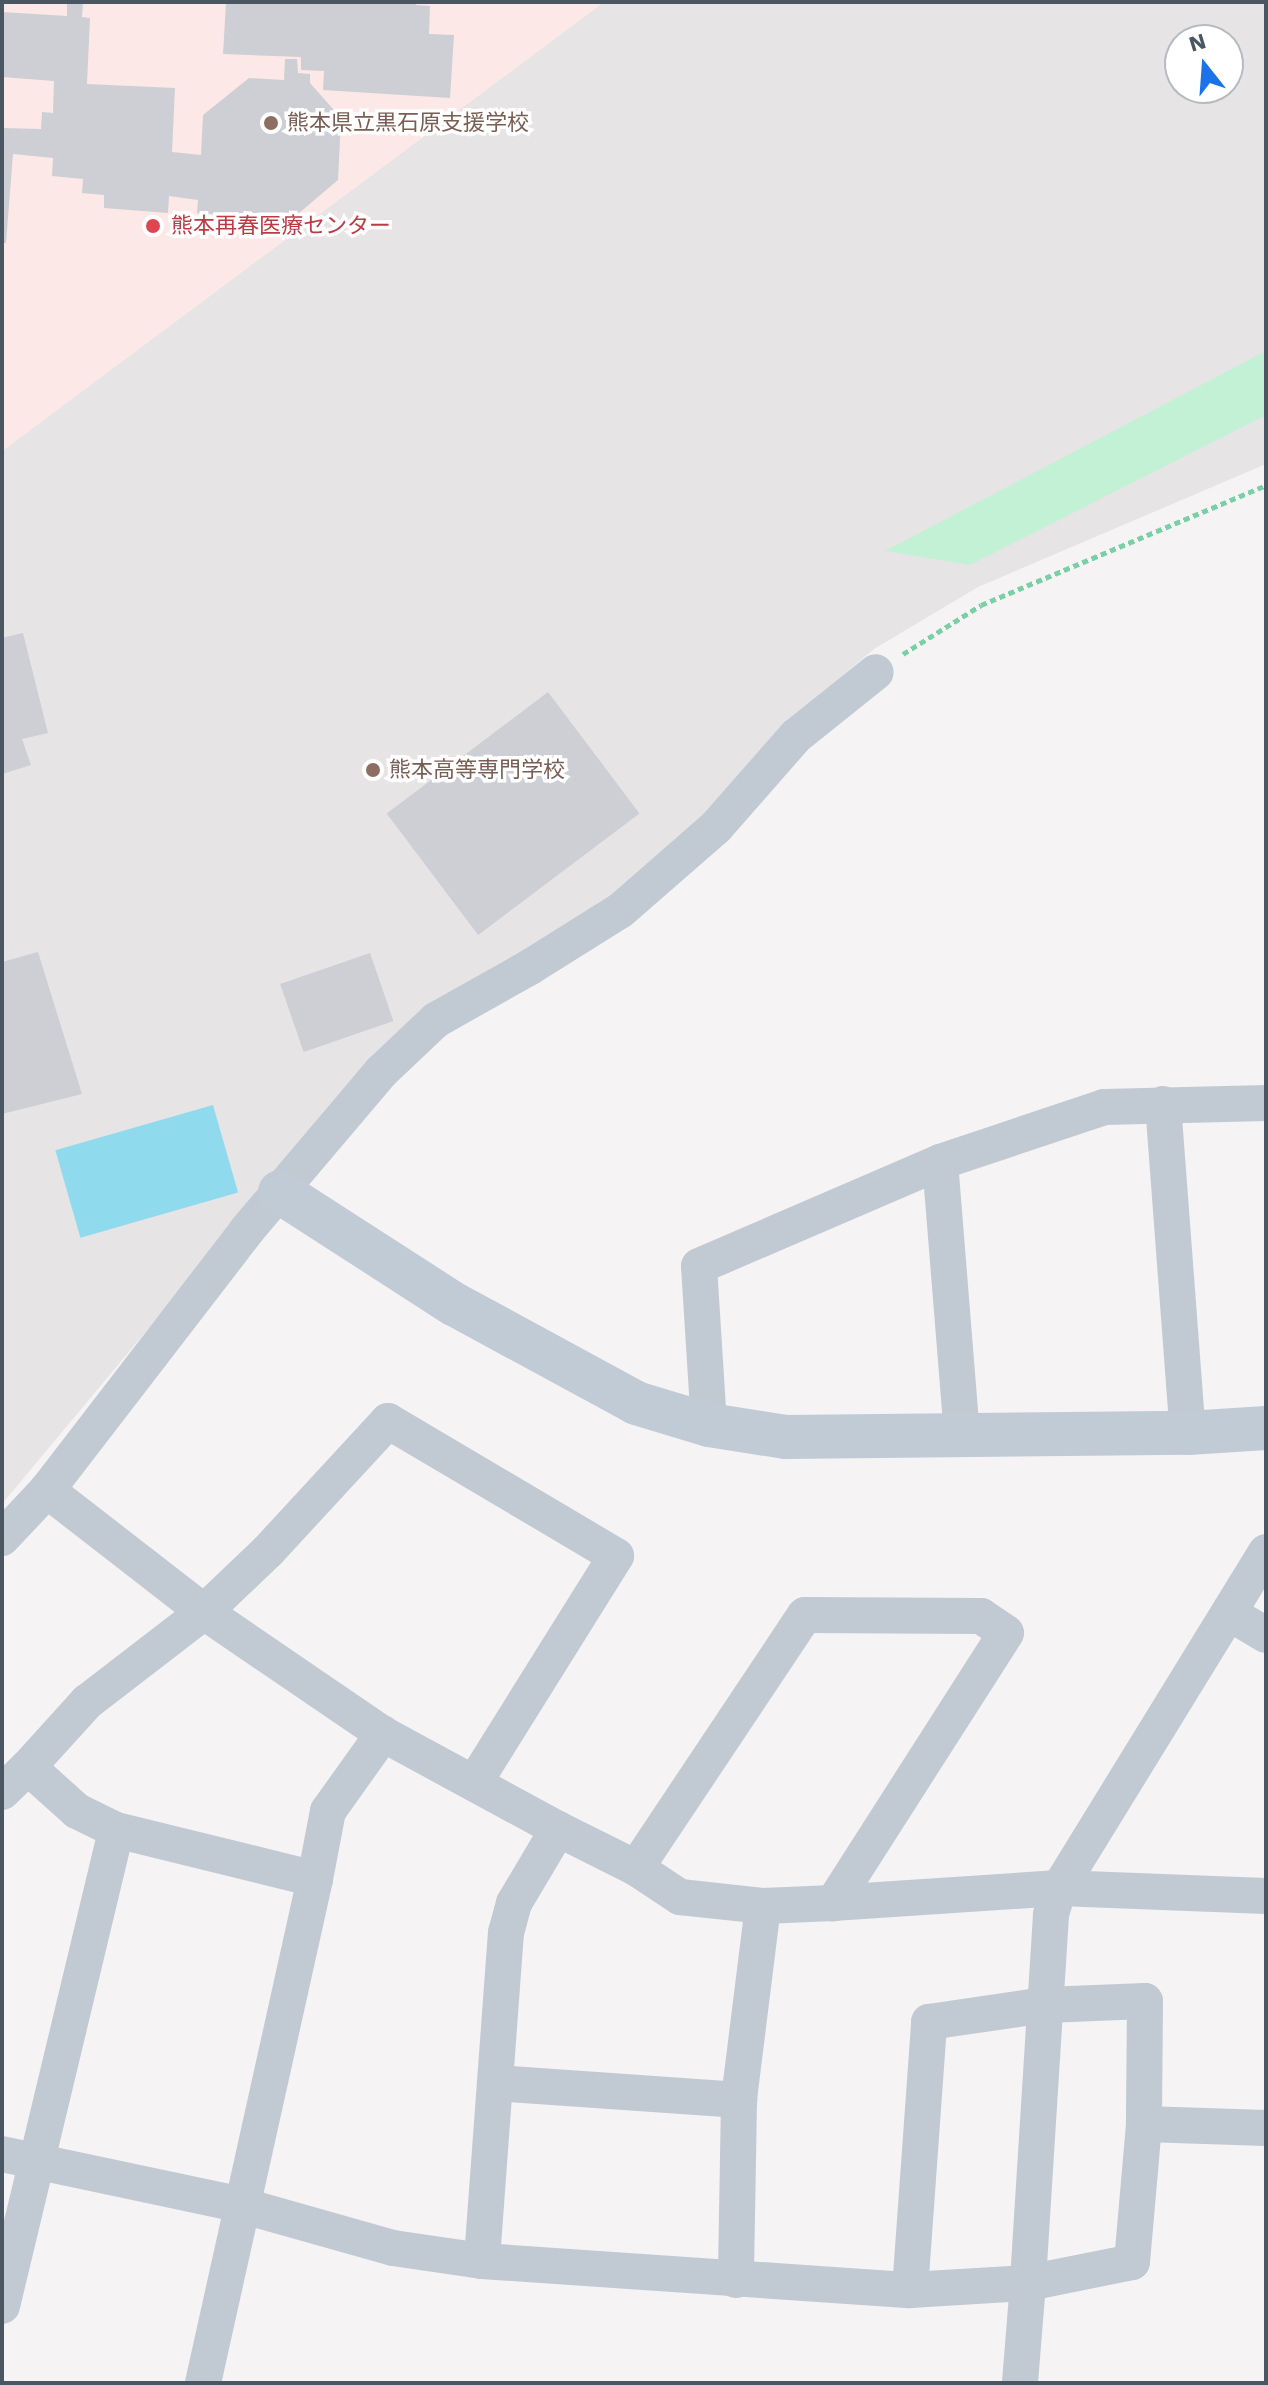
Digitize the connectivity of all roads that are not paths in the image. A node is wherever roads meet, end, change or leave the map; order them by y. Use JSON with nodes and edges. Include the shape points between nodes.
{"nodes":[{"id":1,"x":876,"y":672,"type":"road end"},
{"id":2,"x":1266,"y":1103,"type":"edge"},
{"id":3,"x":1163,"y":1104,"type":"junction"},
{"id":4,"x":940,"y":1162,"type":"junction"},
{"id":5,"x":280,"y":1192,"type":"junction"},
{"id":6,"x":709,"y":1425,"type":"junction"},
{"id":7,"x":1266,"y":1428,"type":"edge"},
{"id":8,"x":1188,"y":1433,"type":"junction"},
{"id":9,"x":962,"y":1435,"type":"junction"},
{"id":10,"x":47,"y":1490,"type":"junction"},
{"id":11,"x":2,"y":1538,"type":"edge"},
{"id":12,"x":1266,"y":1552,"type":"edge"},
{"id":13,"x":204,"y":1612,"type":"junction"},
{"id":14,"x":1229,"y":1613,"type":"junction"},
{"id":15,"x":1266,"y":1635,"type":"edge"},
{"id":16,"x":383,"y":1734,"type":"junction"},
{"id":17,"x":28,"y":1767,"type":"junction"},
{"id":18,"x":474,"y":1783,"type":"junction"},
{"id":19,"x":2,"y":1792,"type":"edge"},
{"id":20,"x":558,"y":1829,"type":"junction"},
{"id":21,"x":116,"y":1830,"type":"junction"},
{"id":22,"x":636,"y":1868,"type":"junction"},
{"id":23,"x":315,"y":1879,"type":"junction"},
{"id":24,"x":1059,"y":1888,"type":"junction"},
{"id":25,"x":1266,"y":1896,"type":"edge"},
{"id":26,"x":833,"y":1903,"type":"junction"},
{"id":27,"x":763,"y":1906,"type":"junction"},
{"id":28,"x":1045,"y":2005,"type":"junction"},
{"id":29,"x":496,"y":2083,"type":"junction"},
{"id":30,"x":739,"y":2100,"type":"junction"},
{"id":31,"x":1144,"y":2124,"type":"junction"},
{"id":32,"x":1266,"y":2128,"type":"edge"},
{"id":33,"x":19,"y":2158,"type":"edge"},
{"id":34,"x":241,"y":2205,"type":"junction"},
{"id":35,"x":482,"y":2261,"type":"junction"},
{"id":36,"x":736,"y":2280,"type":"junction"},
{"id":37,"x":1028,"y":2283,"type":"junction"},
{"id":38,"x":910,"y":2290,"type":"junction"},
{"id":39,"x":2,"y":2306,"type":"edge"},
{"id":40,"x":203,"y":2383,"type":"edge"},
{"id":41,"x":1020,"y":2383,"type":"edge"}],
"edges":[{"from":1,"to":5,"type":"street","via":[[796,736],[716,827],[621,910],[436,1020],[381,1072]]},
{"from":2,"to":3,"type":"street"},
{"from":3,"to":4,"type":"street","via":[[1104,1107]]},
{"from":3,"to":8,"type":"street"},
{"from":4,"to":6,"type":"street","via":[[699,1266]]},
{"from":4,"to":9,"type":"street"},
{"from":5,"to":6,"type":"street","via":[[454,1304],[636,1403]]},
{"from":5,"to":10,"type":"street"},
{"from":6,"to":9,"type":"street","via":[[786,1437]]},
{"from":7,"to":8,"type":"street"},
{"from":8,"to":9,"type":"street"},
{"from":10,"to":11,"type":"street"},
{"from":10,"to":13,"type":"street"},
{"from":12,"to":14,"type":"street"},
{"from":13,"to":16,"type":"street"},
{"from":13,"to":17,"type":"street","via":[[87,1702]]},
{"from":13,"to":18,"type":"street","via":[[388,1421],[616,1556]]},
{"from":14,"to":15,"type":"street"},
{"from":14,"to":24,"type":"street"},
{"from":16,"to":18,"type":"street"},
{"from":16,"to":23,"type":"street","via":[[328,1811]]},
{"from":17,"to":19,"type":"street"},
{"from":17,"to":21,"type":"street","via":[[77,1811]]},
{"from":18,"to":20,"type":"street"},
{"from":20,"to":22,"type":"street"},
{"from":20,"to":29,"type":"street","via":[[514,1903],[506,1932]]},
{"from":21,"to":23,"type":"street"},
{"from":21,"to":33,"type":"street"},
{"from":22,"to":26,"type":"street","via":[[805,1615],[981,1616],[1006,1633]]},
{"from":22,"to":27,"type":"street","via":[[680,1897]]},
{"from":23,"to":34,"type":"street"},
{"from":24,"to":25,"type":"street"},
{"from":24,"to":26,"type":"street"},
{"from":24,"to":28,"type":"street","via":[[1051,1915]]},
{"from":26,"to":27,"type":"street"},
{"from":27,"to":30,"type":"street"},
{"from":28,"to":31,"type":"street","via":[[1145,2001]]},
{"from":28,"to":37,"type":"street"},
{"from":28,"to":38,"type":"street","via":[[929,2022]]},
{"from":29,"to":30,"type":"street"},
{"from":29,"to":35,"type":"street"},
{"from":30,"to":36,"type":"street"},
{"from":31,"to":32,"type":"street"},
{"from":31,"to":37,"type":"street","via":[[1132,2262]]},
{"from":33,"to":34,"type":"street"},
{"from":33,"to":39,"type":"street"},
{"from":34,"to":35,"type":"street","via":[[393,2248]]},
{"from":34,"to":40,"type":"street"},
{"from":35,"to":36,"type":"street"},
{"from":36,"to":38,"type":"street"},
{"from":37,"to":38,"type":"street"},
{"from":37,"to":41,"type":"street"}]}
